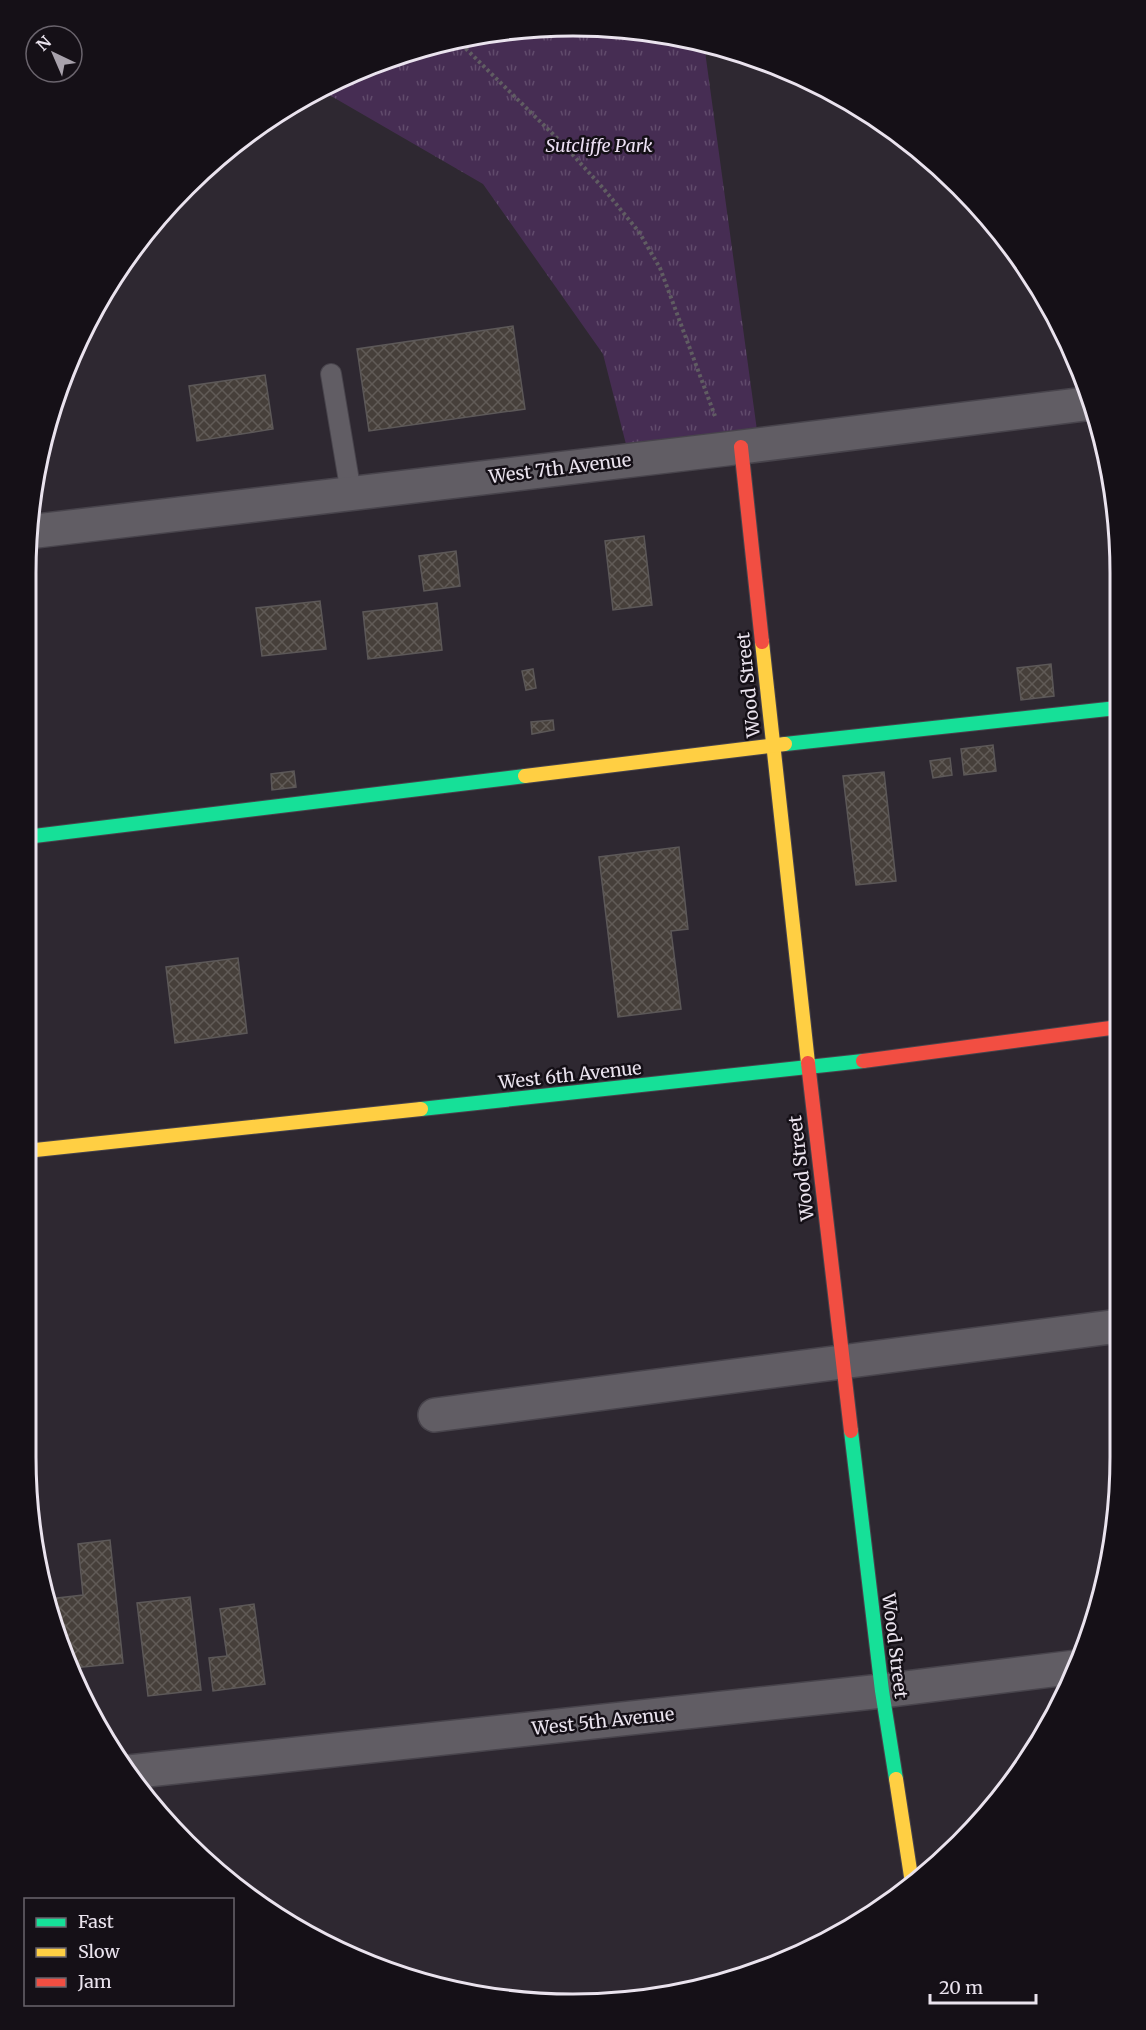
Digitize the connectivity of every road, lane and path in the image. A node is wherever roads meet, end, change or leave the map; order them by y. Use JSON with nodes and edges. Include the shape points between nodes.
{"nodes":[{"id":1,"x":464,"y":47,"type":"edge"},
{"id":2,"x":331,"y":374,"type":"dead end"},
{"id":3,"x":1083,"y":404,"type":"edge"},
{"id":4,"x":734,"y":448,"type":"junction"},
{"id":5,"x":351,"y":493,"type":"junction"},
{"id":6,"x":38,"y":531,"type":"edge"},
{"id":7,"x":1110,"y":709,"type":"edge"},
{"id":8,"x":773,"y":745,"type":"junction"},
{"id":9,"x":36,"y":836,"type":"edge"},
{"id":10,"x":1110,"y":1028,"type":"edge"},
{"id":11,"x":808,"y":1068,"type":"junction"},
{"id":12,"x":36,"y":1150,"type":"edge"},
{"id":13,"x":1110,"y":1327,"type":"edge"},
{"id":14,"x":843,"y":1361,"type":"junction"},
{"id":15,"x":435,"y":1415,"type":"dead end"},
{"id":16,"x":1067,"y":1668,"type":"edge"},
{"id":17,"x":882,"y":1691,"type":"junction"},
{"id":18,"x":138,"y":1771,"type":"edge"},
{"id":19,"x":911,"y":1874,"type":"edge"}],
"edges":[{"from":1,"to":4,"type":"path","via":[[575,158],[639,232],[660,268]]},
{"from":2,"to":5,"type":"lane"},
{"from":3,"to":4,"type":"street","name":"West 7th Avenue"},
{"from":4,"to":5,"type":"street","name":"West 7th Avenue"},
{"from":4,"to":8,"type":"street","name":"Wood Street"},
{"from":5,"to":6,"type":"street","name":"West 7th Avenue"},
{"from":7,"to":8,"type":"street"},
{"from":8,"to":9,"type":"street"},
{"from":8,"to":11,"type":"street","name":"Wood Street"},
{"from":10,"to":11,"type":"street","name":"West 6th Avenue"},
{"from":11,"to":12,"type":"street","name":"West 6th Avenue"},
{"from":11,"to":14,"type":"street","name":"Wood Street"},
{"from":13,"to":14,"type":"street"},
{"from":14,"to":15,"type":"street"},
{"from":14,"to":17,"type":"street","name":"Wood Street"},
{"from":16,"to":17,"type":"street","name":"West 5th Avenue"},
{"from":17,"to":18,"type":"street","name":"West 5th Avenue"},
{"from":17,"to":19,"type":"street","name":"Wood Street"}]}
